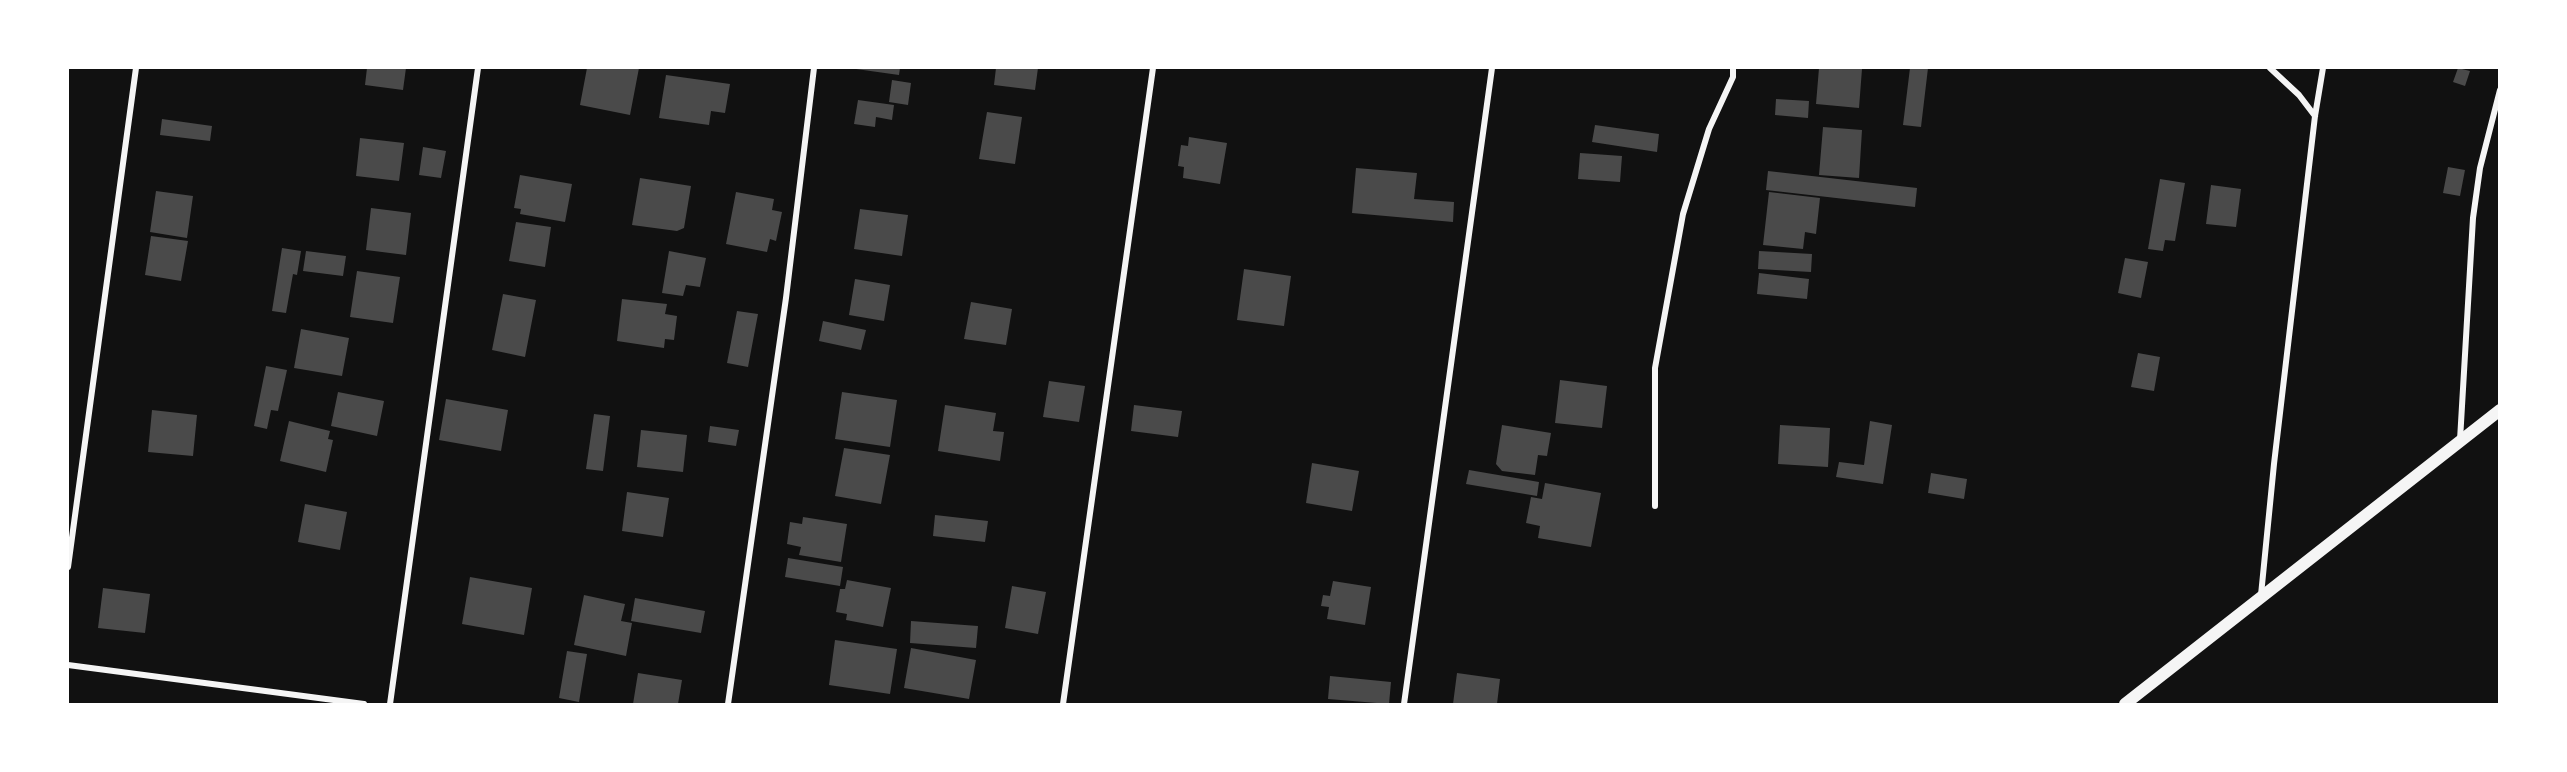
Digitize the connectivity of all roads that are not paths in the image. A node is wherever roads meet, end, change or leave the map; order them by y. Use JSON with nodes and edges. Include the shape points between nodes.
{"nodes":[{"id":1,"x":136,"y":68,"type":"edge"},
{"id":2,"x":478,"y":68,"type":"edge"},
{"id":3,"x":814,"y":68,"type":"edge"},
{"id":4,"x":1153,"y":68,"type":"edge"},
{"id":5,"x":1492,"y":68,"type":"edge"},
{"id":6,"x":1733,"y":68,"type":"edge"},
{"id":7,"x":2270,"y":68,"type":"edge"},
{"id":8,"x":2323,"y":68,"type":"edge"},
{"id":9,"x":2499,"y":90,"type":"edge"},
{"id":10,"x":2315,"y":116,"type":"junction"},
{"id":11,"x":2499,"y":410,"type":"edge"},
{"id":12,"x":2460,"y":442,"type":"junction"},
{"id":13,"x":1655,"y":506,"type":"dead end"},
{"id":14,"x":68,"y":567,"type":"edge"},
{"id":15,"x":2261,"y":595,"type":"junction"},
{"id":16,"x":68,"y":665,"type":"edge"},
{"id":17,"x":364,"y":705,"type":"edge"},
{"id":18,"x":390,"y":705,"type":"edge"},
{"id":19,"x":728,"y":705,"type":"edge"},
{"id":20,"x":1063,"y":705,"type":"edge"},
{"id":21,"x":1404,"y":705,"type":"edge"},
{"id":22,"x":2125,"y":705,"type":"edge"}],
"edges":[{"from":1,"to":14,"type":"street"},
{"from":2,"to":18,"type":"street"},
{"from":3,"to":19,"type":"street"},
{"from":4,"to":20,"type":"street"},
{"from":5,"to":21,"type":"street"},
{"from":6,"to":13,"type":"street","via":[[1683,214],[1655,368]]},
{"from":7,"to":10,"type":"street"},
{"from":8,"to":10,"type":"street"},
{"from":9,"to":12,"type":"street","via":[[2480,168],[2473,218]]},
{"from":10,"to":15,"type":"street"},
{"from":11,"to":12,"type":"main road"},
{"from":12,"to":15,"type":"main road"},
{"from":15,"to":22,"type":"main road"},
{"from":16,"to":17,"type":"street"}]}
